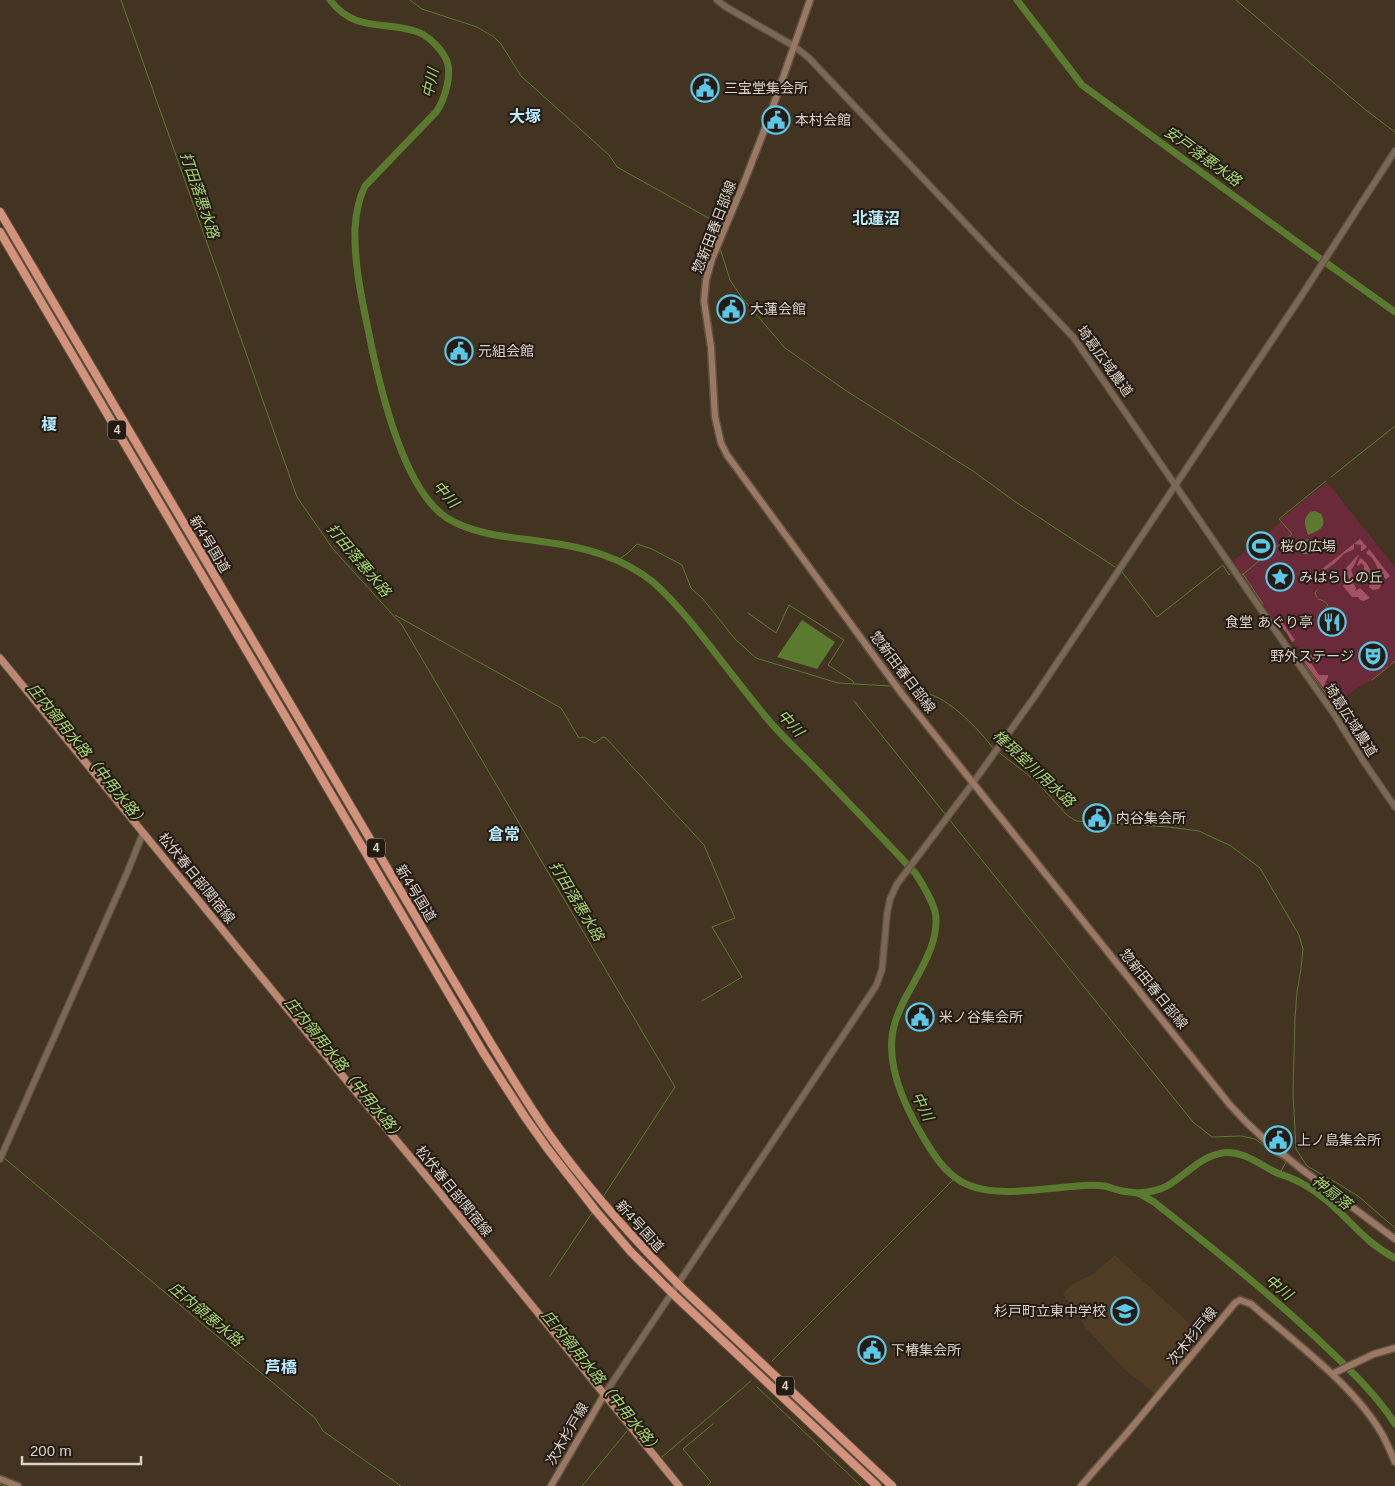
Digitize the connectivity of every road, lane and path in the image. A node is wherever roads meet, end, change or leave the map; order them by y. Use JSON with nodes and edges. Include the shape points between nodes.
{"nodes":[{"id":1,"x":717,"y":0,"type":"edge"},
{"id":2,"x":810,"y":0,"type":"edge"},
{"id":3,"x":794,"y":46,"type":"junction"},
{"id":4,"x":1395,"y":151,"type":"edge"},
{"id":5,"x":0,"y":212,"type":"edge"},
{"id":6,"x":0,"y":232,"type":"edge"},
{"id":7,"x":1175,"y":485,"type":"junction"},
{"id":8,"x":0,"y":658,"type":"edge"},
{"id":9,"x":973,"y":783,"type":"junction"},
{"id":10,"x":1395,"y":807,"type":"edge"},
{"id":11,"x":143,"y":833,"type":"junction"},
{"id":12,"x":0,"y":1159,"type":"edge"},
{"id":13,"x":1395,"y":1239,"type":"edge"},
{"id":14,"x":678,"y":1284,"type":"junction"},
{"id":15,"x":672,"y":1293,"type":"junction"},
{"id":16,"x":1395,"y":1348,"type":"edge"},
{"id":17,"x":1332,"y":1374,"type":"junction"},
{"id":18,"x":604,"y":1395,"type":"junction"},
{"id":19,"x":1395,"y":1462,"type":"edge"},
{"id":20,"x":0,"y":1479,"type":"edge"},
{"id":21,"x":18,"y":1486,"type":"edge"},
{"id":22,"x":551,"y":1486,"type":"edge"},
{"id":23,"x":679,"y":1486,"type":"edge"},
{"id":24,"x":877,"y":1486,"type":"edge"},
{"id":25,"x":892,"y":1486,"type":"edge"},
{"id":26,"x":1081,"y":1486,"type":"edge"}],
"edges":[{"from":1,"to":3,"type":"street","name":"埼葛広域農道"},
{"from":2,"to":3,"type":"main road","name":"惣新田春日部線"},
{"from":3,"to":7,"type":"street","name":"埼葛広域農道","via":[[809,58],[1074,338]]},
{"from":3,"to":9,"type":"main road","name":"惣新田春日部線","via":[[706,280],[704,301],[712,347],[715,417],[721,443],[897,686]]},
{"from":4,"to":7,"type":"street"},
{"from":5,"to":14,"type":"highway","name":"新4号国道","number":"4","via":[[513,1080],[589,1186]]},
{"from":6,"to":15,"type":"highway","name":"新4号国道","number":"4","via":[[504,1086],[580,1192],[631,1252]]},
{"from":7,"to":9,"type":"street","via":[[1035,696]]},
{"from":7,"to":10,"type":"street","name":"埼葛広域農道"},
{"from":8,"to":11,"type":"main road","name":"松伏春日部関宿線"},
{"from":9,"to":13,"type":"main road","name":"惣新田春日部線","via":[[1246,1122],[1278,1152]]},
{"from":9,"to":14,"type":"street","via":[[890,899],[882,970],[876,986]]},
{"from":11,"to":12,"type":"street"},
{"from":11,"to":18,"type":"main road","name":"松伏春日部関宿線"},
{"from":14,"to":15,"type":"street"},
{"from":14,"to":25,"type":"highway","name":"新4号国道","number":"4"},
{"from":15,"to":18,"type":"street"},
{"from":15,"to":24,"type":"highway","name":"新4号国道","number":"4"},
{"from":16,"to":17,"type":"main road"},
{"from":17,"to":19,"type":"main road","via":[[1371,1417]]},
{"from":17,"to":26,"type":"main road","name":"次木杉戸線","via":[[1251,1304],[1238,1301]]},
{"from":18,"to":22,"type":"main road","name":"次木杉戸線"},
{"from":18,"to":23,"type":"main road","name":"松伏春日部関宿線"},
{"from":20,"to":21,"type":"main road"}]}
